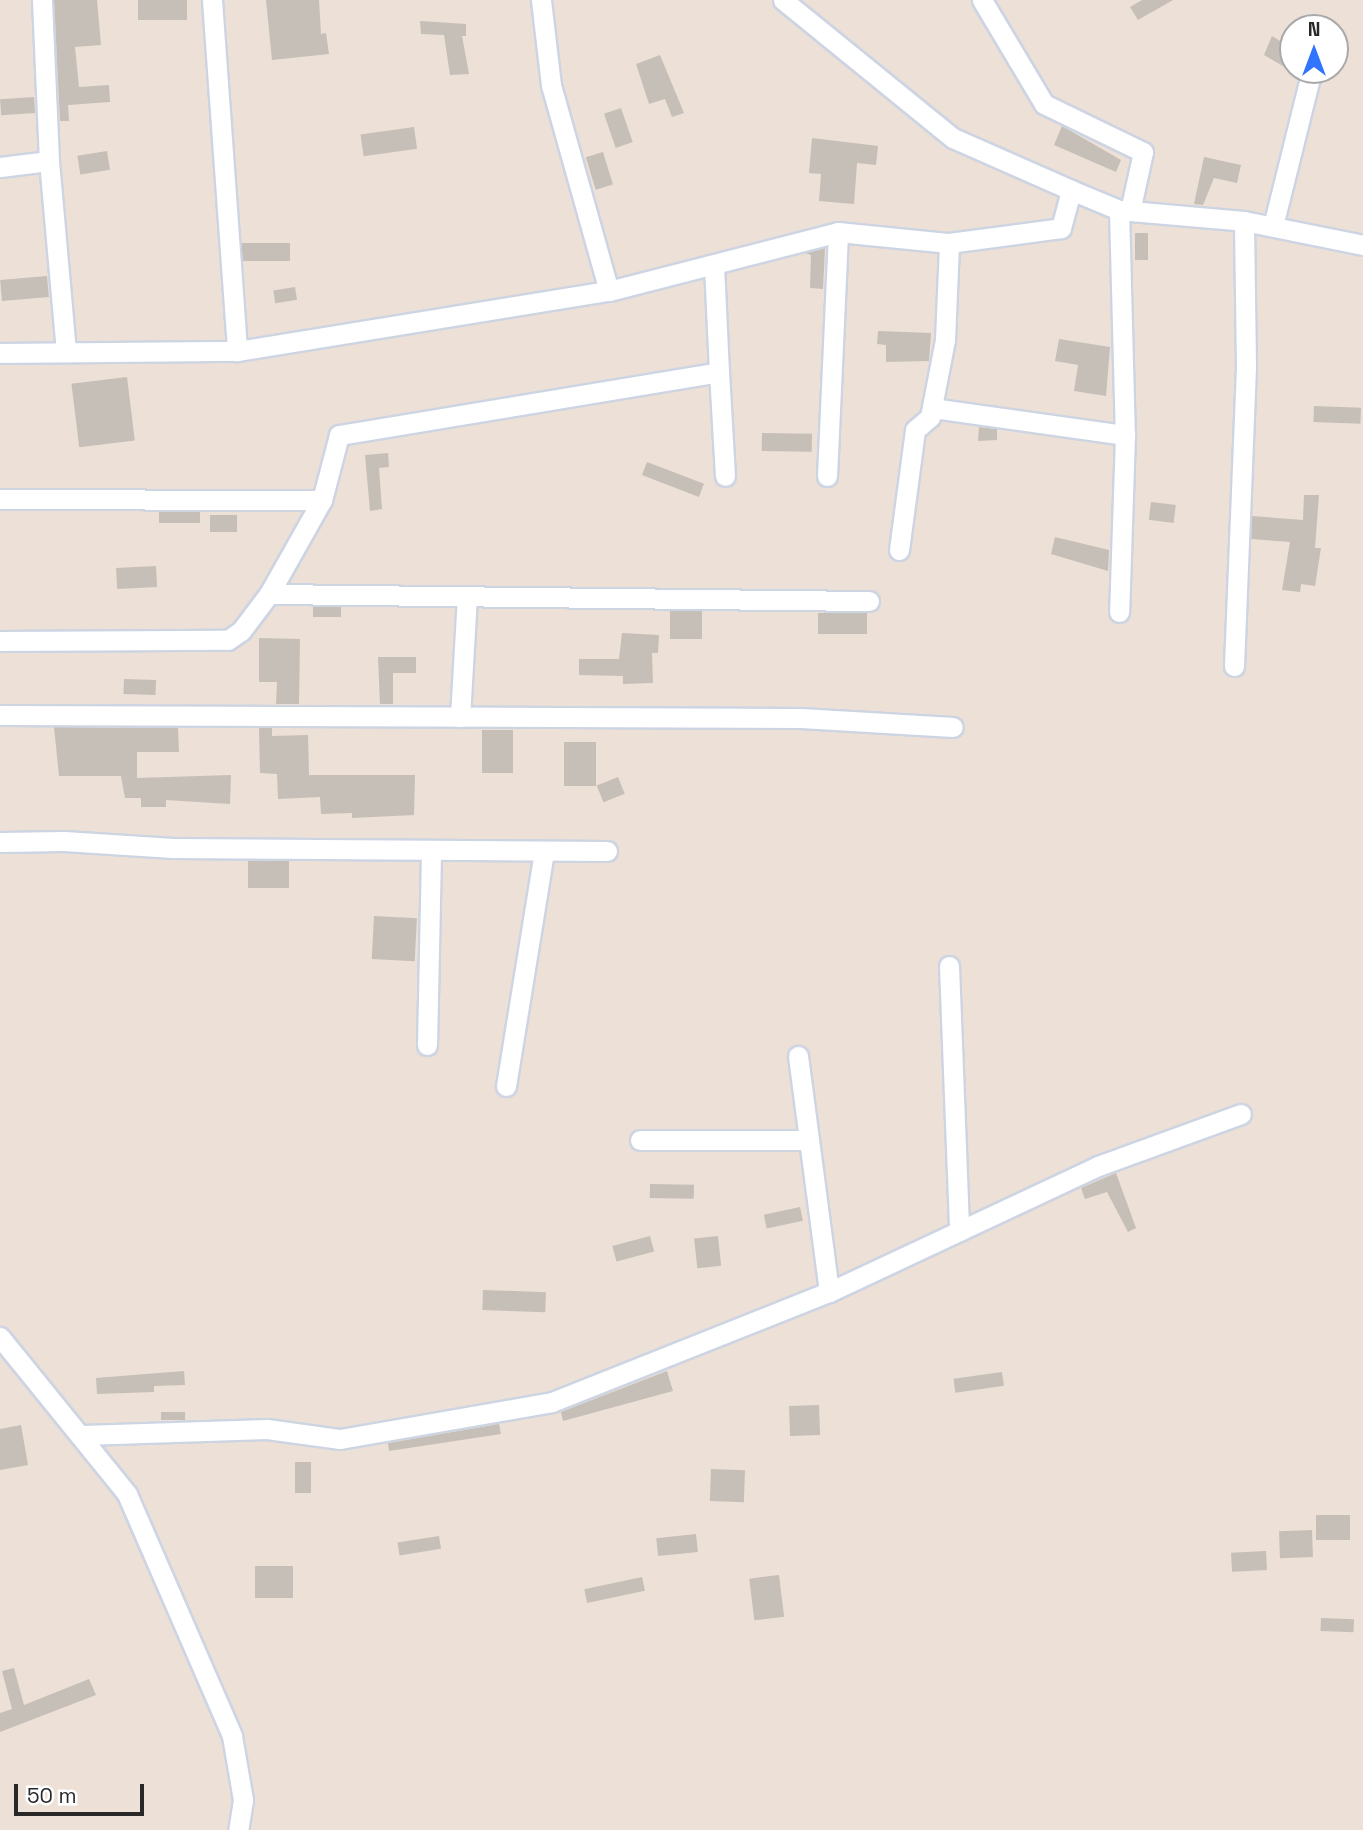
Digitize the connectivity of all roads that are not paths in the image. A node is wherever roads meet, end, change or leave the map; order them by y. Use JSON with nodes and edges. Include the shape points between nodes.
{"nodes":[{"id":1,"x":42,"y":0,"type":"edge"},
{"id":2,"x":212,"y":0,"type":"edge"},
{"id":3,"x":541,"y":0,"type":"edge"},
{"id":4,"x":783,"y":0,"type":"edge"},
{"id":5,"x":982,"y":0,"type":"edge"},
{"id":6,"x":1308,"y":84,"type":"edge"},
{"id":7,"x":49,"y":161,"type":"junction"},
{"id":8,"x":0,"y":167,"type":"edge"},
{"id":9,"x":1071,"y":190,"type":"junction"},
{"id":10,"x":1125,"y":211,"type":"junction"},
{"id":11,"x":1244,"y":221,"type":"junction"},
{"id":12,"x":1273,"y":226,"type":"junction"},
{"id":13,"x":838,"y":232,"type":"junction"},
{"id":14,"x":949,"y":243,"type":"junction"},
{"id":15,"x":1363,"y":245,"type":"edge"},
{"id":16,"x":714,"y":266,"type":"junction"},
{"id":17,"x":609,"y":291,"type":"junction"},
{"id":18,"x":237,"y":351,"type":"junction"},
{"id":19,"x":66,"y":352,"type":"junction"},
{"id":20,"x":0,"y":353,"type":"edge"},
{"id":21,"x":719,"y":372,"type":"junction"},
{"id":22,"x":932,"y":408,"type":"junction"},
{"id":23,"x":1125,"y":435,"type":"junction"},
{"id":24,"x":725,"y":476,"type":"dead end"},
{"id":25,"x":827,"y":476,"type":"dead end"},
{"id":26,"x":0,"y":499,"type":"edge"},
{"id":27,"x":323,"y":500,"type":"junction"},
{"id":28,"x":899,"y":550,"type":"dead end"},
{"id":29,"x":269,"y":594,"type":"junction"},
{"id":30,"x":467,"y":596,"type":"junction"},
{"id":31,"x":869,"y":601,"type":"dead end"},
{"id":32,"x":1119,"y":612,"type":"dead end"},
{"id":33,"x":0,"y":641,"type":"edge"},
{"id":34,"x":1234,"y":666,"type":"dead end"},
{"id":35,"x":0,"y":715,"type":"edge"},
{"id":36,"x":460,"y":717,"type":"junction"},
{"id":37,"x":953,"y":727,"type":"dead end"},
{"id":38,"x":0,"y":842,"type":"edge"},
{"id":39,"x":431,"y":851,"type":"junction"},
{"id":40,"x":544,"y":851,"type":"junction"},
{"id":41,"x":607,"y":851,"type":"dead end"},
{"id":42,"x":949,"y":966,"type":"dead end"},
{"id":43,"x":427,"y":1045,"type":"dead end"},
{"id":44,"x":798,"y":1056,"type":"dead end"},
{"id":45,"x":506,"y":1086,"type":"dead end"},
{"id":46,"x":1241,"y":1114,"type":"dead end"},
{"id":47,"x":640,"y":1140,"type":"dead end"},
{"id":48,"x":809,"y":1140,"type":"junction"},
{"id":49,"x":959,"y":1231,"type":"junction"},
{"id":50,"x":829,"y":1292,"type":"junction"},
{"id":51,"x":0,"y":1337,"type":"edge"},
{"id":52,"x":83,"y":1435,"type":"junction"},
{"id":53,"x":238,"y":1830,"type":"edge"}],
"edges":[{"from":1,"to":7,"type":"street"},
{"from":2,"to":18,"type":"street"},
{"from":3,"to":17,"type":"street","via":[[551,85]]},
{"from":4,"to":9,"type":"street","via":[[953,138]]},
{"from":5,"to":10,"type":"street","via":[[1045,104],[1143,152]]},
{"from":6,"to":12,"type":"street"},
{"from":7,"to":8,"type":"street"},
{"from":7,"to":19,"type":"street"},
{"from":9,"to":10,"type":"street"},
{"from":9,"to":14,"type":"street","via":[[1061,228]]},
{"from":10,"to":11,"type":"street"},
{"from":10,"to":23,"type":"street"},
{"from":11,"to":12,"type":"street"},
{"from":11,"to":34,"type":"street","via":[[1246,367]]},
{"from":12,"to":15,"type":"street"},
{"from":13,"to":14,"type":"street"},
{"from":13,"to":16,"type":"street"},
{"from":13,"to":25,"type":"street"},
{"from":14,"to":22,"type":"street","via":[[945,340]]},
{"from":16,"to":17,"type":"street"},
{"from":16,"to":21,"type":"street"},
{"from":17,"to":18,"type":"street"},
{"from":18,"to":19,"type":"street"},
{"from":19,"to":20,"type":"street"},
{"from":21,"to":24,"type":"street"},
{"from":21,"to":27,"type":"street","via":[[339,435]]},
{"from":22,"to":23,"type":"street"},
{"from":22,"to":28,"type":"street","via":[[930,417],[915,430]]},
{"from":23,"to":32,"type":"street"},
{"from":26,"to":27,"type":"street"},
{"from":27,"to":29,"type":"street"},
{"from":29,"to":30,"type":"street"},
{"from":29,"to":33,"type":"street","via":[[241,631],[228,640]]},
{"from":30,"to":31,"type":"street"},
{"from":30,"to":36,"type":"street"},
{"from":35,"to":36,"type":"street"},
{"from":36,"to":37,"type":"street","via":[[801,718]]},
{"from":38,"to":39,"type":"street"},
{"from":39,"to":40,"type":"street"},
{"from":39,"to":43,"type":"street"},
{"from":40,"to":41,"type":"street"},
{"from":40,"to":45,"type":"street"},
{"from":42,"to":49,"type":"street"},
{"from":44,"to":48,"type":"street"},
{"from":46,"to":49,"type":"street","via":[[1098,1166]]},
{"from":47,"to":48,"type":"street"},
{"from":48,"to":50,"type":"street"},
{"from":49,"to":50,"type":"street"},
{"from":50,"to":52,"type":"street","via":[[552,1402],[340,1439],[267,1429]]},
{"from":51,"to":52,"type":"street"},
{"from":52,"to":53,"type":"street","via":[[127,1494],[232,1736],[243,1800]]}]}
